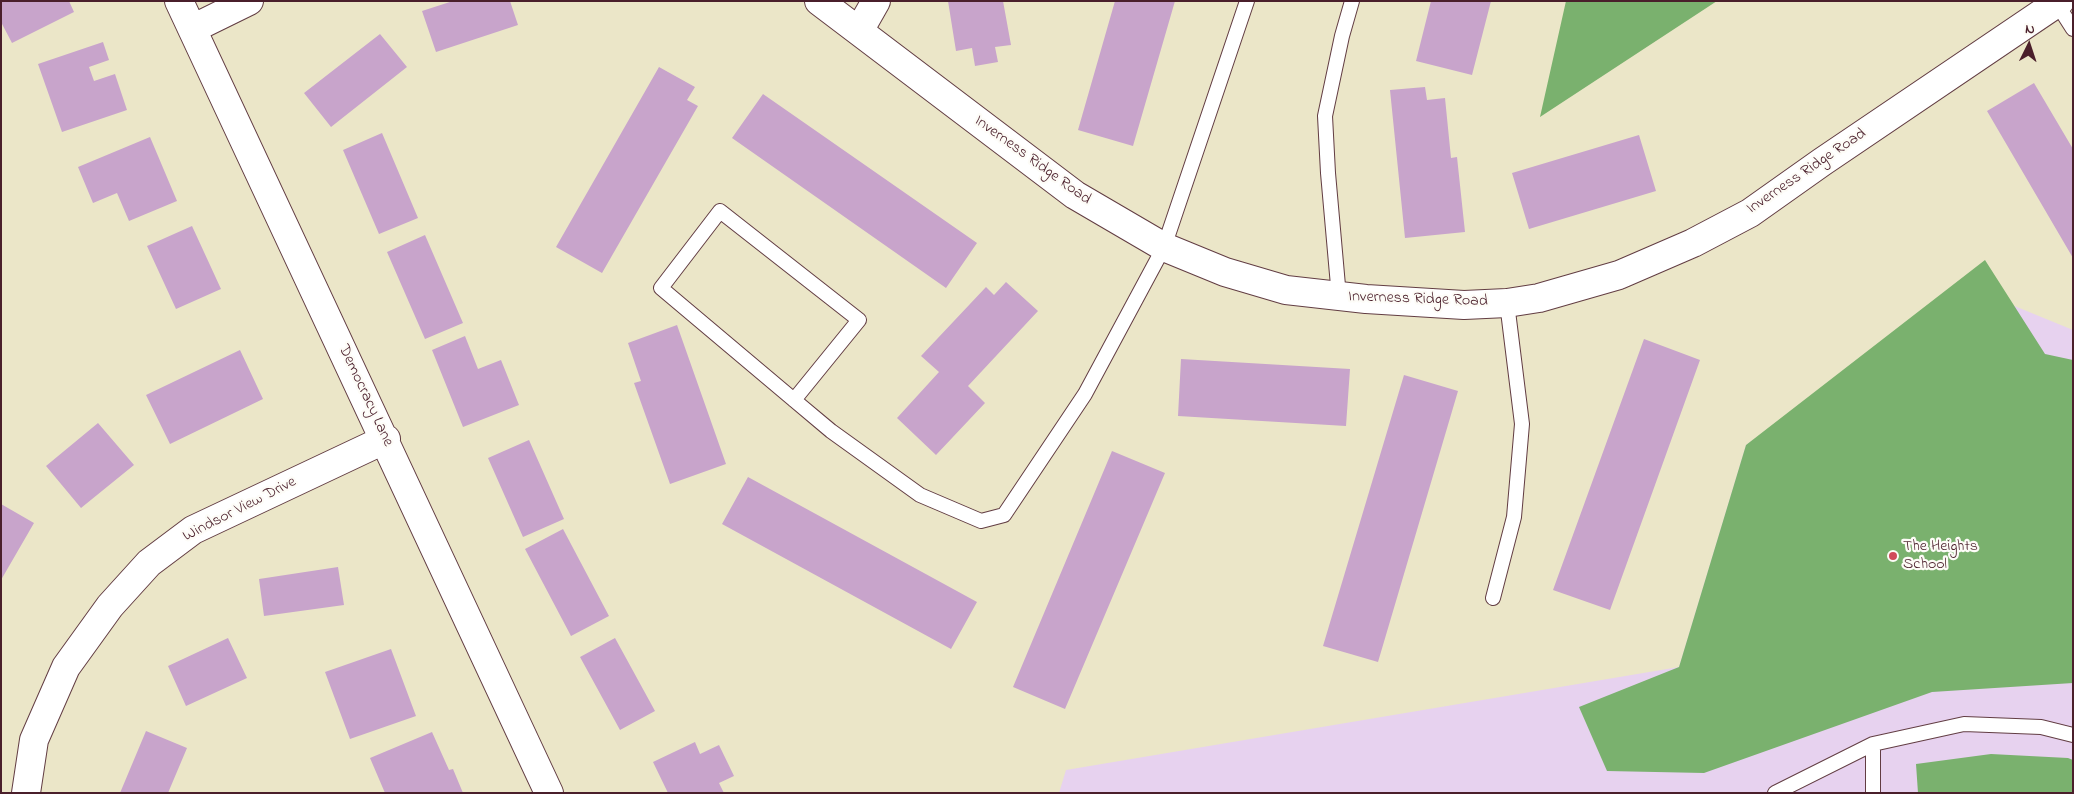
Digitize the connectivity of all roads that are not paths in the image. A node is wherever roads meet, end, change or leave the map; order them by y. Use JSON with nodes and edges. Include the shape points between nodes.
{"nodes":[{"id":1,"x":179,"y":1,"type":"edge"},
{"id":2,"x":249,"y":1,"type":"edge"},
{"id":3,"x":819,"y":1,"type":"edge"},
{"id":4,"x":876,"y":1,"type":"edge"},
{"id":5,"x":1247,"y":1,"type":"edge"},
{"id":6,"x":1352,"y":1,"type":"edge"},
{"id":7,"x":2059,"y":2,"type":"edge"},
{"id":8,"x":192,"y":29,"type":"junction"},
{"id":9,"x":2073,"y":29,"type":"edge"},
{"id":10,"x":859,"y":31,"type":"junction"},
{"id":11,"x":1164,"y":247,"type":"junction"},
{"id":12,"x":1339,"y":297,"type":"junction"},
{"id":13,"x":1507,"y":303,"type":"junction"},
{"id":14,"x":794,"y":400,"type":"junction"},
{"id":15,"x":386,"y":439,"type":"junction"},
{"id":16,"x":1493,"y":598,"type":"dead end"},
{"id":17,"x":2073,"y":735,"type":"edge"},
{"id":18,"x":1873,"y":744,"type":"junction"},
{"id":19,"x":26,"y":793,"type":"edge"},
{"id":20,"x":550,"y":793,"type":"edge"},
{"id":21,"x":1775,"y":793,"type":"edge"},
{"id":22,"x":1873,"y":793,"type":"edge"}],
"edges":[{"from":1,"to":8,"type":"street","name":"Democracy Lane"},
{"from":2,"to":8,"type":"street"},
{"from":3,"to":10,"type":"street","name":"Inverness Ridge Road"},
{"from":4,"to":10,"type":"street"},
{"from":5,"to":11,"type":"lane"},
{"from":6,"to":12,"type":"lane","via":[[1325,116]]},
{"from":7,"to":9,"type":"lane"},
{"from":7,"to":13,"type":"street","name":"Inverness Ridge Road","via":[[1750,213],[1619,275],[1539,298]]},
{"from":8,"to":15,"type":"street","name":"Democracy Lane"},
{"from":10,"to":11,"type":"street","name":"Inverness Ridge Road","via":[[1075,195]]},
{"from":11,"to":12,"type":"street","name":"Inverness Ridge Road","via":[[1225,272],[1286,290]]},
{"from":11,"to":14,"type":"lane","via":[[1085,394],[1004,515],[981,521],[920,495],[832,432]]},
{"from":12,"to":13,"type":"street","name":"Inverness Ridge Road","via":[[1464,305]]},
{"from":13,"to":16,"type":"lane","via":[[1522,424],[1514,517]]},
{"from":14,"to":14,"type":"lane","via":[[661,288],[720,211],[859,320]]},
{"from":15,"to":19,"type":"street","name":"Windsor View Drive","via":[[193,530],[149,563],[110,606],[66,667],[34,740]]},
{"from":15,"to":20,"type":"street","name":"Democracy Lane"},
{"from":17,"to":18,"type":"lane","via":[[2041,727],[1964,724]]},
{"from":18,"to":21,"type":"lane"},
{"from":18,"to":22,"type":"lane"}]}
